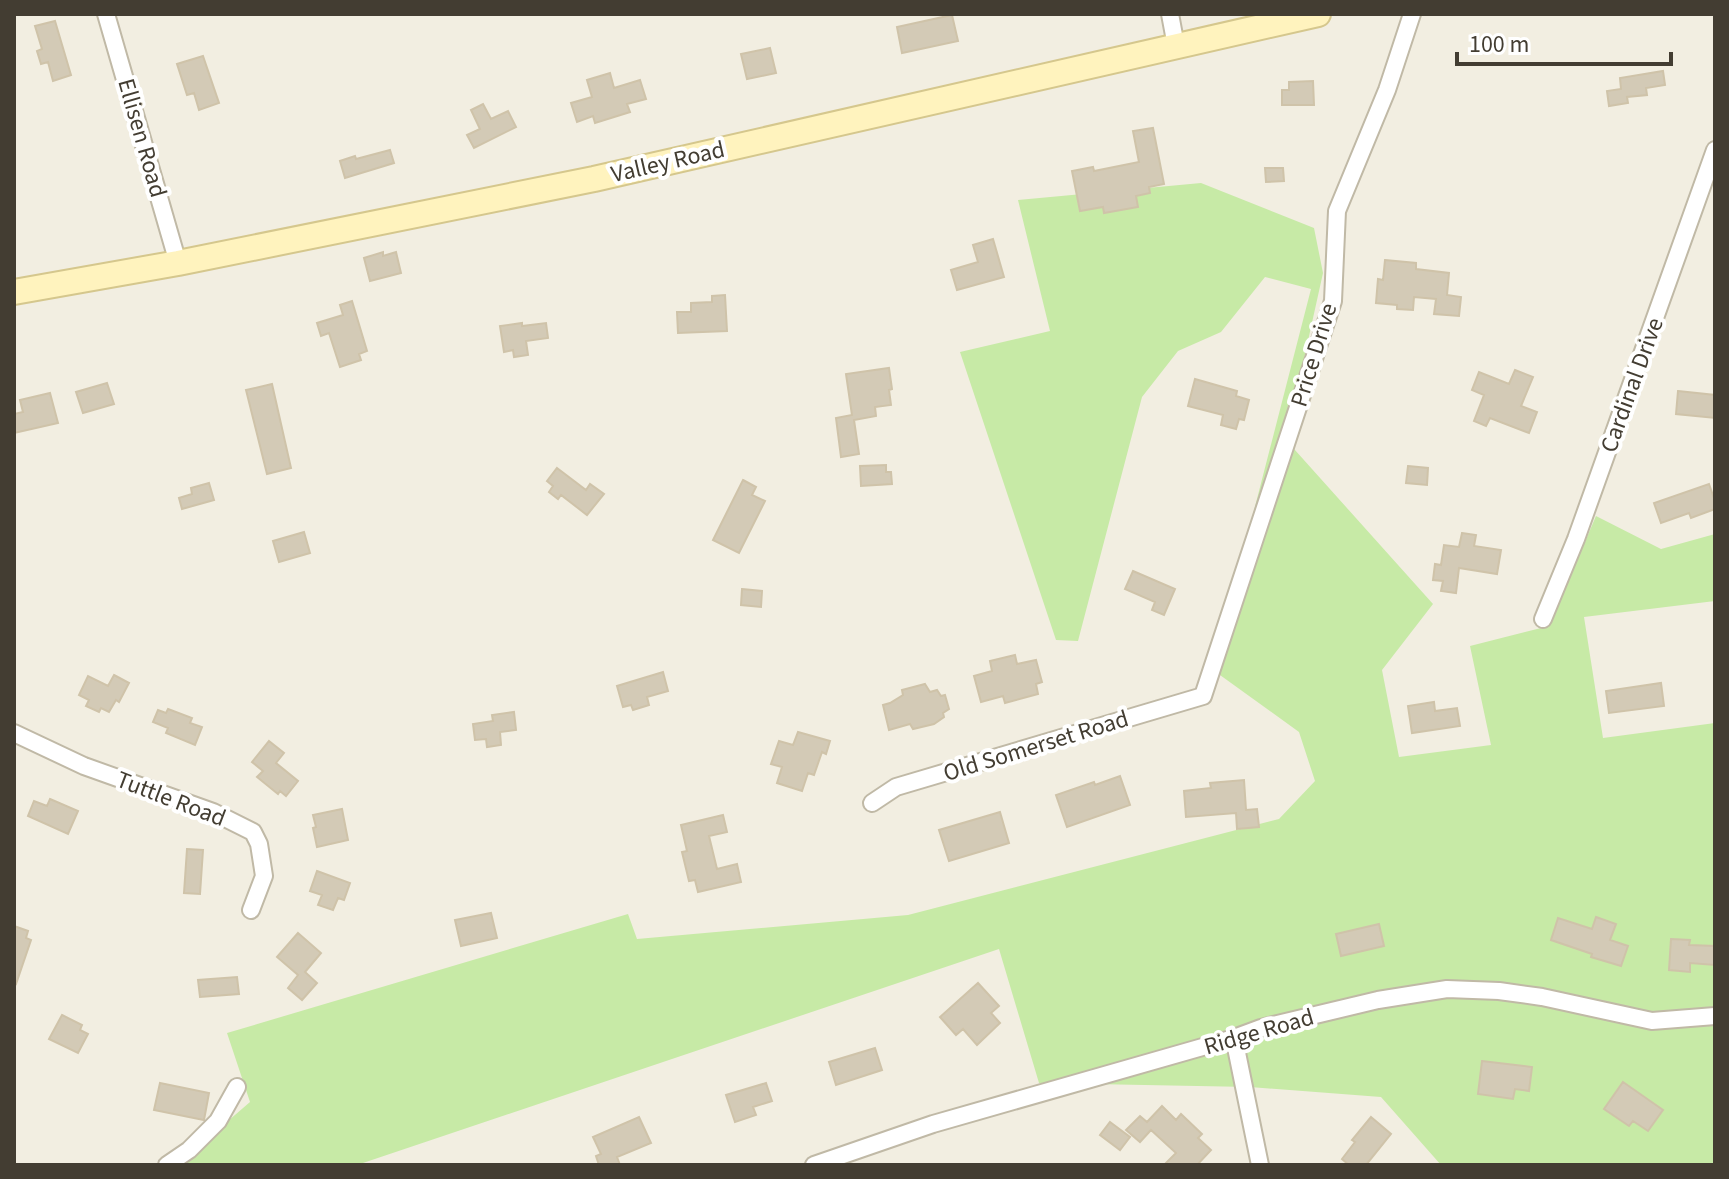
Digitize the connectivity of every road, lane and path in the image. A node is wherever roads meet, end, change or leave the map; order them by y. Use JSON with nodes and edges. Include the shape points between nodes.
{"nodes":[{"id":1,"x":106,"y":14,"type":"edge"},
{"id":2,"x":1170,"y":14,"type":"edge"},
{"id":3,"x":1318,"y":14,"type":"edge"},
{"id":4,"x":1412,"y":14,"type":"edge"},
{"id":5,"x":1176,"y":46,"type":"junction"},
{"id":6,"x":1715,"y":150,"type":"edge"},
{"id":7,"x":178,"y":263,"type":"junction"},
{"id":8,"x":14,"y":292,"type":"edge"},
{"id":9,"x":1543,"y":619,"type":"dead end"},
{"id":10,"x":1203,"y":696,"type":"joint"},
{"id":11,"x":14,"y":733,"type":"edge"},
{"id":12,"x":872,"y":803,"type":"dead end"},
{"id":13,"x":251,"y":910,"type":"dead end"},
{"id":14,"x":1715,"y":1016,"type":"edge"},
{"id":15,"x":1234,"y":1038,"type":"junction"},
{"id":16,"x":237,"y":1087,"type":"dead end"},
{"id":17,"x":167,"y":1165,"type":"edge"},
{"id":18,"x":814,"y":1165,"type":"edge"},
{"id":19,"x":1260,"y":1165,"type":"edge"}],
"edges":[{"from":1,"to":7,"type":"street","name":"Ellisen Road"},
{"from":2,"to":5,"type":"street"},
{"from":3,"to":5,"type":"main road","name":"Valley Road"},
{"from":4,"to":10,"type":"street","name":"Price Drive","via":[[1337,211],[1333,301]]},
{"from":5,"to":7,"type":"main road","name":"Valley Road","via":[[569,184]]},
{"from":6,"to":9,"type":"street","name":"Cardinal Drive"},
{"from":7,"to":8,"type":"main road","name":"Valley Road"},
{"from":10,"to":12,"type":"street","name":"Old Somerset Road","via":[[896,787]]},
{"from":11,"to":13,"type":"street","name":"Tuttle Road","via":[[253,832],[264,876]]},
{"from":14,"to":15,"type":"street","name":"Ridge Road","via":[[1652,1021],[1527,995],[1447,989],[1378,1000]]},
{"from":15,"to":18,"type":"street","name":"Ridge Road","via":[[933,1124]]},
{"from":15,"to":19,"type":"street"},
{"from":16,"to":17,"type":"street","via":[[218,1121]]}]}
